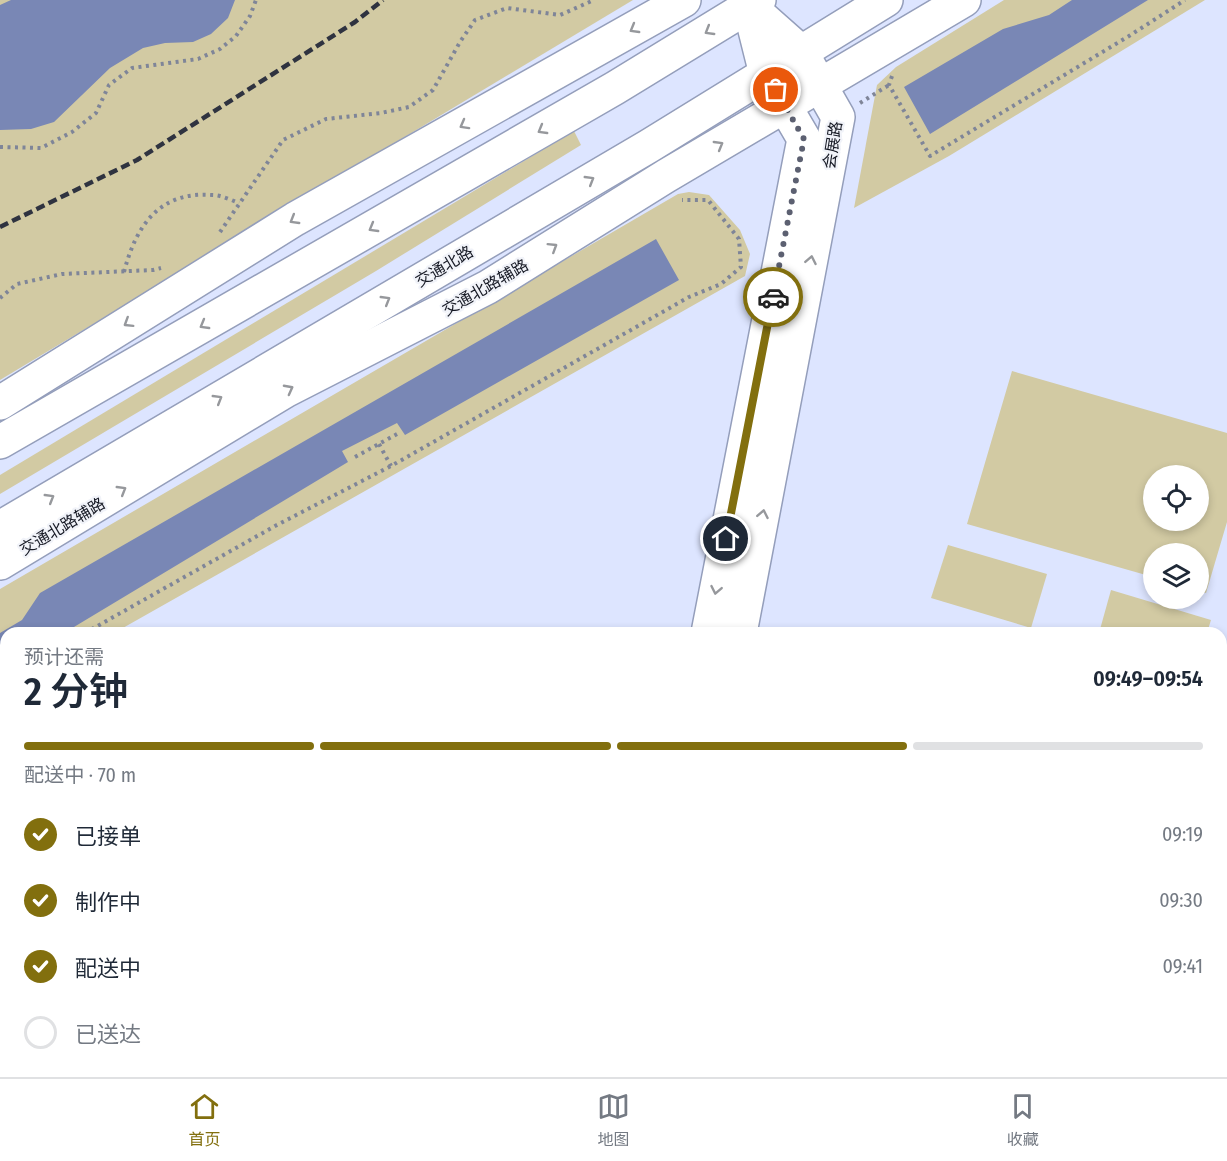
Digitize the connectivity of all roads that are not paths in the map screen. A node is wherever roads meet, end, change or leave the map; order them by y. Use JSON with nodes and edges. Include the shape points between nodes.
{"nodes":[{"id":1,"x":684,"y":0,"type":"edge"},
{"id":2,"x":886,"y":0,"type":"edge"},
{"id":3,"x":964,"y":0,"type":"edge"},
{"id":4,"x":754,"y":3,"type":"edge"},
{"id":5,"x":801,"y":52,"type":"junction"},
{"id":6,"x":766,"y":74,"type":"junction"},
{"id":7,"x":821,"y":86,"type":"junction"},
{"id":8,"x":785,"y":107,"type":"junction"},
{"id":9,"x":0,"y":403,"type":"edge"},
{"id":10,"x":0,"y":442,"type":"edge"},
{"id":11,"x":0,"y":528,"type":"edge"},
{"id":12,"x":0,"y":563,"type":"edge"},
{"id":13,"x":709,"y":627,"type":"edge"},
{"id":14,"x":741,"y":627,"type":"edge"}],
"edges":[{"from":1,"to":9,"type":"street","one_way":true,"via":[[295,219]]},
{"from":2,"to":5,"type":"street","name":"交通北路"},
{"from":3,"to":7,"type":"street","name":"交通北路辅路"},
{"from":4,"to":5,"type":"street","name":"会展路"},
{"from":4,"to":6,"type":"street","name":"会展路"},
{"from":4,"to":10,"type":"street","one_way":true,"via":[[615,88]]},
{"from":5,"to":6,"type":"street","name":"交通北路"},
{"from":5,"to":7,"type":"street","name":"会展路"},
{"from":6,"to":8,"type":"street","name":"会展路"},
{"from":11,"to":6,"type":"street","name":"交通北路","one_way":true},
{"from":7,"to":8,"type":"street","name":"交通北路辅路"},
{"from":14,"to":7,"type":"street","name":"会展路","one_way":true,"via":[[838,117]]},
{"from":12,"to":8,"type":"street","name":"交通北路辅路","one_way":true,"via":[[285,391],[488,287]]},
{"from":8,"to":13,"type":"street","name":"会展路","one_way":true,"via":[[804,139]]}]}
